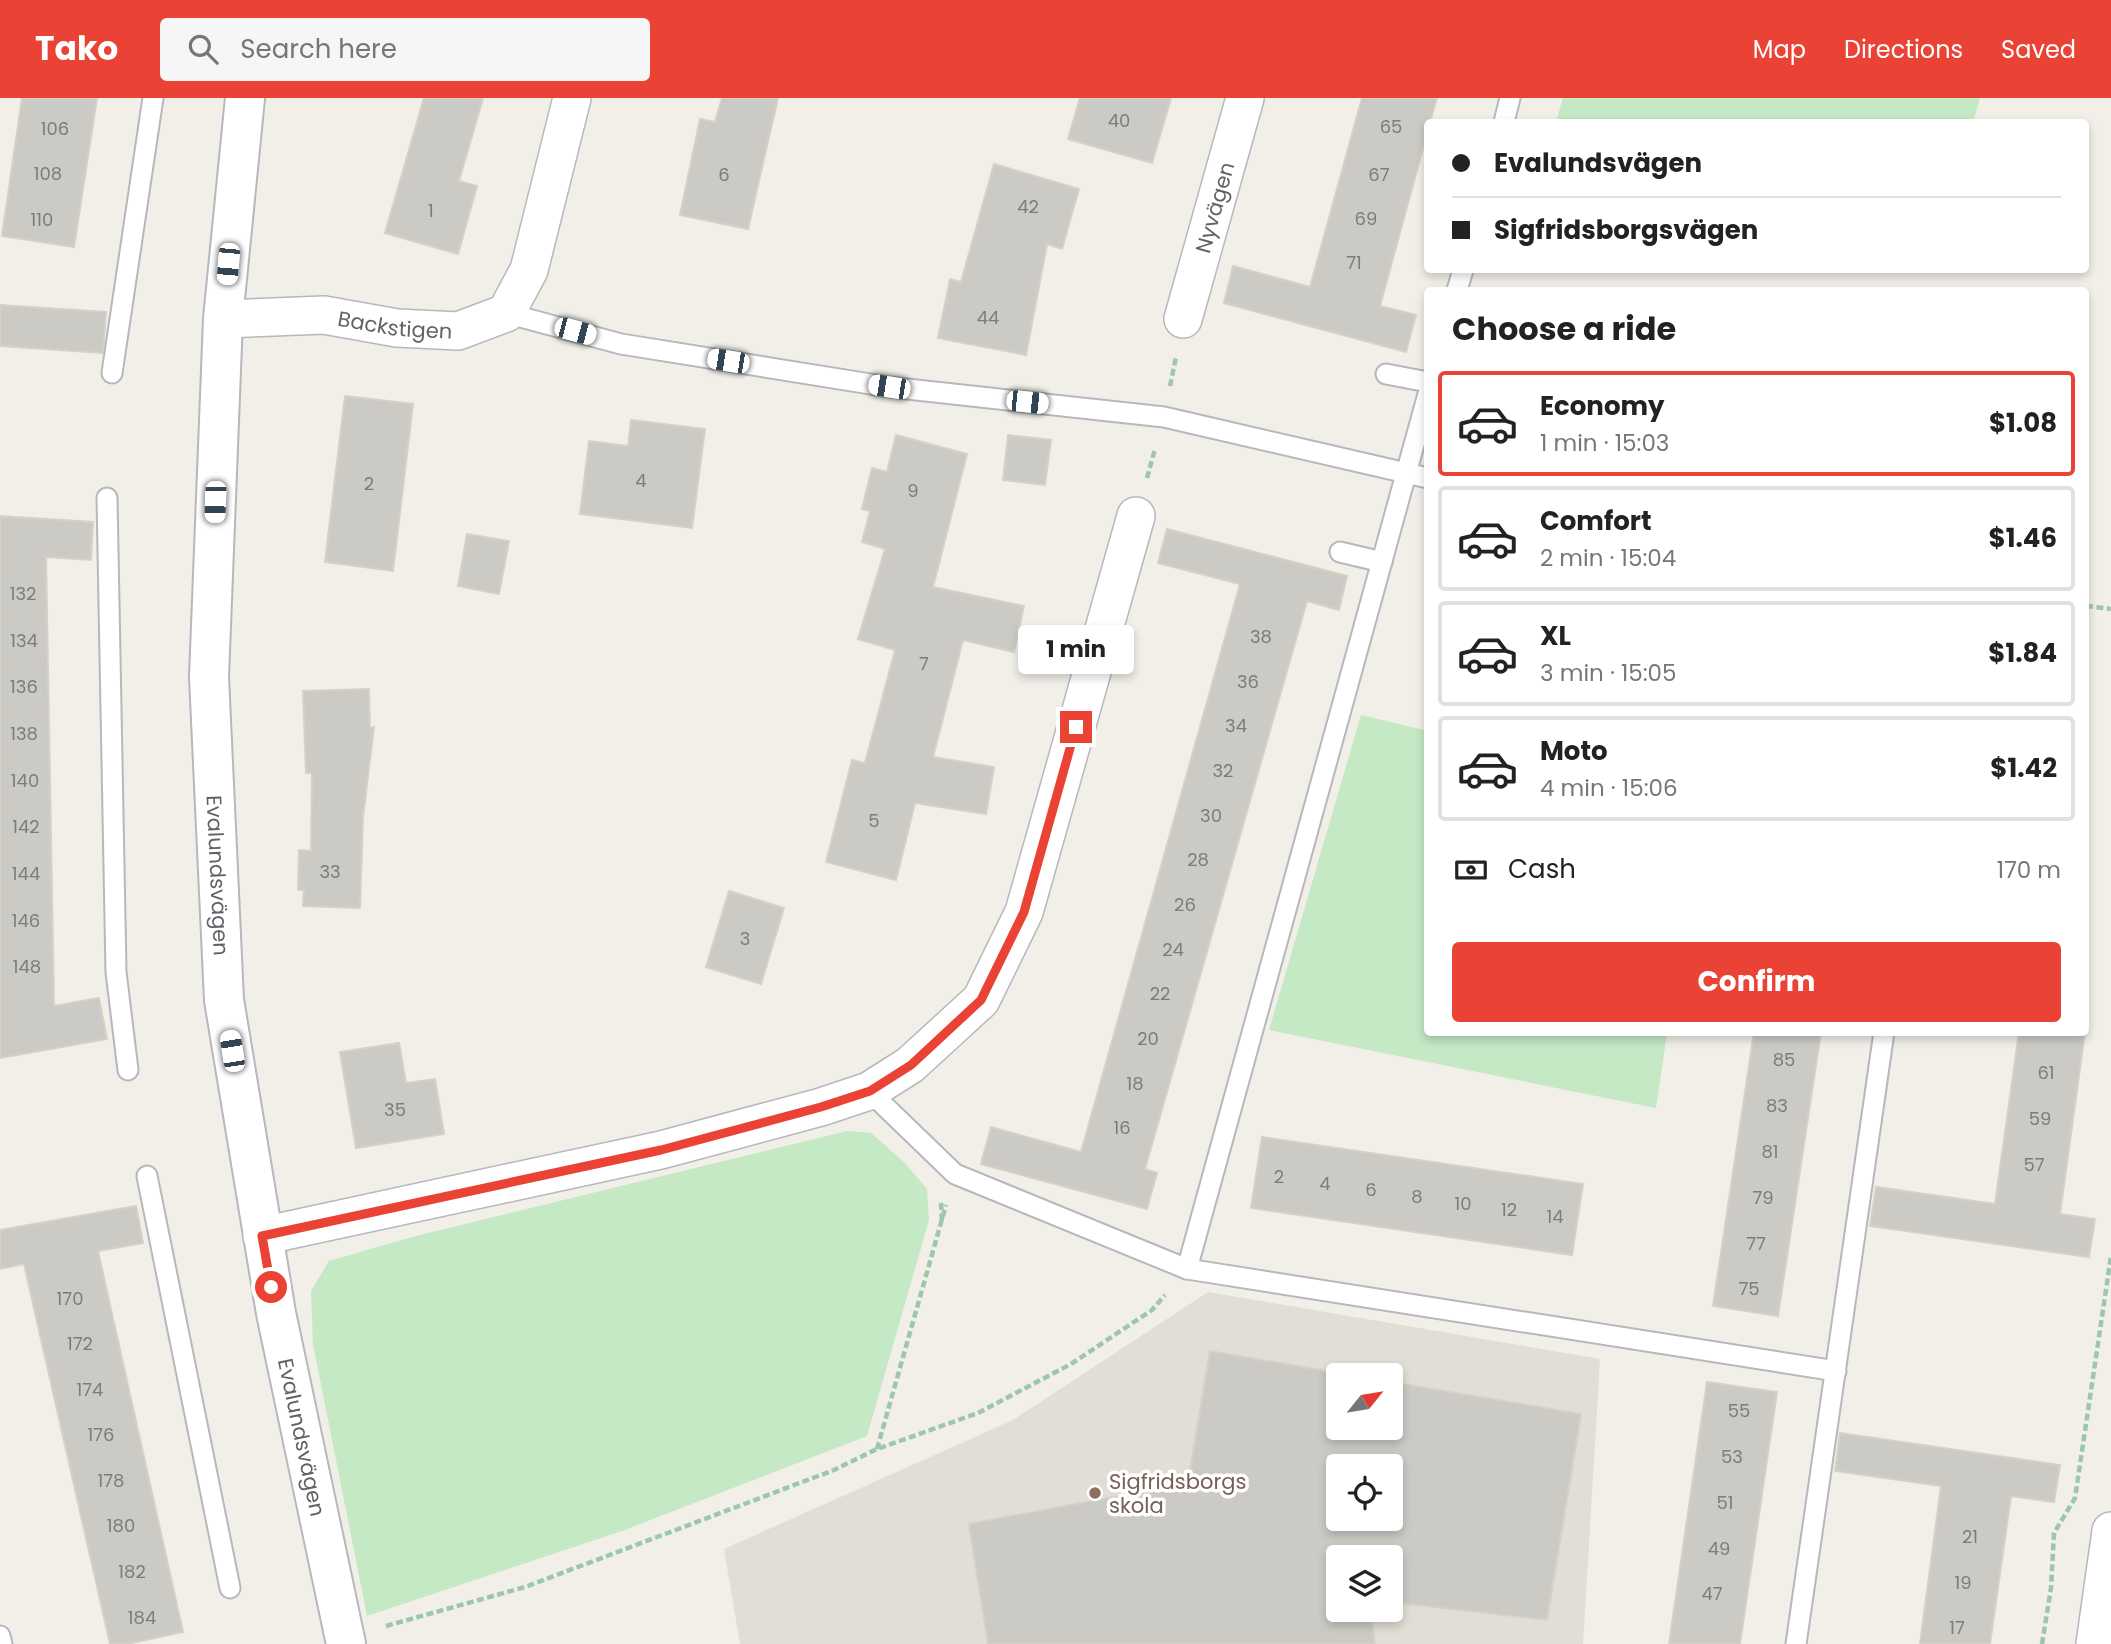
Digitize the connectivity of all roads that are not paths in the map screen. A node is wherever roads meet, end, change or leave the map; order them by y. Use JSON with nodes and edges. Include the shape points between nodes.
{"nodes":[{"id":1,"x":153,"y":98,"type":"edge"},
{"id":2,"x":245,"y":98,"type":"edge"},
{"id":3,"x":572,"y":98,"type":"edge"},
{"id":4,"x":1245,"y":98,"type":"edge"},
{"id":5,"x":1510,"y":98,"type":"edge"},
{"id":6,"x":1505,"y":119,"type":"edge"},
{"id":7,"x":506,"y":313,"type":"junction"},
{"id":8,"x":223,"y":319,"type":"junction"},
{"id":9,"x":1183,"y":319,"type":"dead end"},
{"id":10,"x":112,"y":373,"type":"dead end"},
{"id":11,"x":1386,"y":374,"type":"dead end"},
{"id":12,"x":1424,"y":381,"type":"edge"},
{"id":13,"x":1424,"y":408,"type":"edge"},
{"id":14,"x":1406,"y":473,"type":"junction"},
{"id":15,"x":1424,"y":477,"type":"edge"},
{"id":16,"x":107,"y":498,"type":"dead end"},
{"id":17,"x":1136,"y":516,"type":"dead end"},
{"id":18,"x":1340,"y":552,"type":"dead end"},
{"id":19,"x":1382,"y":562,"type":"junction"},
{"id":20,"x":1883,"y":1036,"type":"edge"},
{"id":21,"x":128,"y":1070,"type":"dead end"},
{"id":22,"x":870,"y":1091,"type":"junction"},
{"id":23,"x":146,"y":1177,"type":"dead end"},
{"id":24,"x":262,"y":1236,"type":"junction"},
{"id":25,"x":1187,"y":1269,"type":"junction"},
{"id":26,"x":1836,"y":1371,"type":"junction"},
{"id":27,"x":2111,"y":1531,"type":"edge"},
{"id":28,"x":230,"y":1588,"type":"dead end"},
{"id":29,"x":0,"y":1636,"type":"edge"},
{"id":30,"x":360,"y":1636,"type":"edge"},
{"id":31,"x":2,"y":1644,"type":"edge"},
{"id":32,"x":1796,"y":1644,"type":"edge"},
{"id":33,"x":2095,"y":1644,"type":"edge"}],
"edges":[{"from":1,"to":10,"type":"lane"},
{"from":2,"to":8,"type":"street","name":"Evalundsvägen"},
{"from":3,"to":7,"type":"street","via":[[529,270]]},
{"from":4,"to":9,"type":"street","name":"Nyvägen"},
{"from":5,"to":6,"type":"lane"},
{"from":7,"to":8,"type":"street","name":"Backstigen","via":[[458,331],[397,328],[324,315]]},
{"from":7,"to":14,"type":"lane","via":[[621,344],[889,387],[1164,417]]},
{"from":8,"to":24,"type":"street","name":"Evalundsvägen","via":[[209,677],[225,1000]]},
{"from":11,"to":12,"type":"lane"},
{"from":13,"to":14,"type":"lane"},
{"from":14,"to":15,"type":"lane"},
{"from":14,"to":19,"type":"lane"},
{"from":16,"to":21,"type":"lane","via":[[116,972]]},
{"from":17,"to":22,"type":"street","via":[[1024,912],[981,1000],[911,1065]]},
{"from":18,"to":19,"type":"lane"},
{"from":19,"to":25,"type":"lane"},
{"from":20,"to":26,"type":"lane"},
{"from":22,"to":24,"type":"street","via":[[661,1150]]},
{"from":22,"to":25,"type":"lane","via":[[955,1174]]},
{"from":23,"to":28,"type":"lane"},
{"from":24,"to":30,"type":"street","name":"Evalundsvägen","via":[[276,1313]]},
{"from":25,"to":26,"type":"lane"},
{"from":26,"to":32,"type":"lane"},
{"from":27,"to":33,"type":"street"},
{"from":29,"to":31,"type":"lane"}]}
